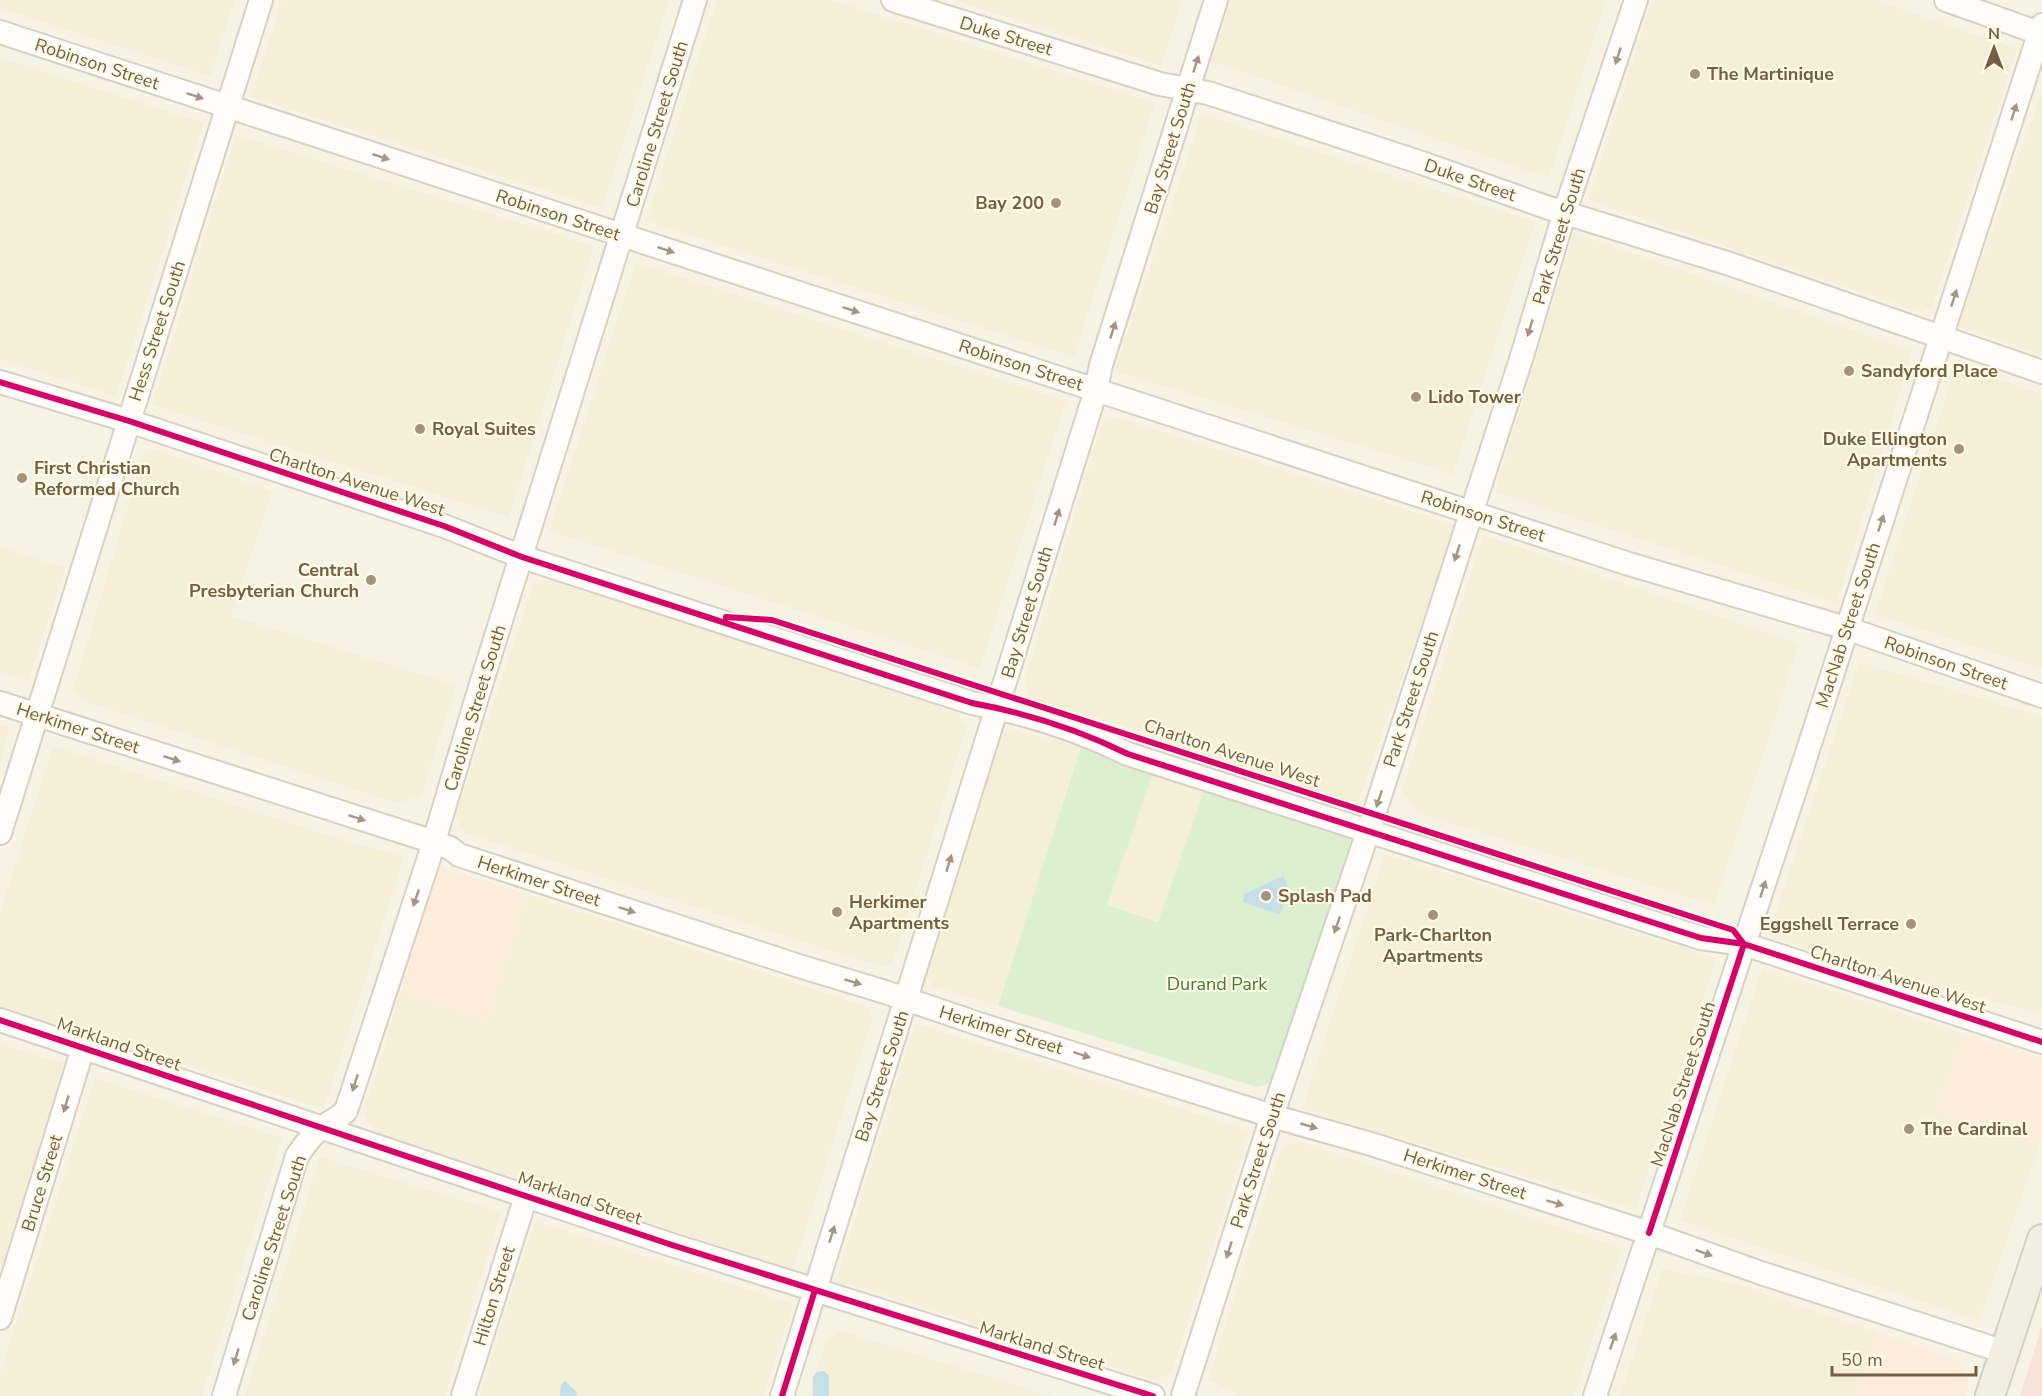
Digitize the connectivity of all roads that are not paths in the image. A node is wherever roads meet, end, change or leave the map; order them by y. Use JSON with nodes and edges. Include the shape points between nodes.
{"nodes":[{"id":1,"x":261,"y":0,"type":"edge"},
{"id":2,"x":695,"y":0,"type":"edge"},
{"id":3,"x":893,"y":0,"type":"edge"},
{"id":4,"x":1216,"y":0,"type":"edge"},
{"id":5,"x":1636,"y":0,"type":"edge"},
{"id":6,"x":1946,"y":0,"type":"edge"},
{"id":7,"x":2041,"y":30,"type":"edge"},
{"id":8,"x":0,"y":32,"type":"edge"},
{"id":9,"x":1188,"y":89,"type":"junction"},
{"id":10,"x":227,"y":106,"type":"junction"},
{"id":11,"x":1565,"y":211,"type":"junction"},
{"id":12,"x":622,"y":236,"type":"junction"},
{"id":13,"x":1942,"y":336,"type":"junction"},
{"id":14,"x":2042,"y":372,"type":"edge"},
{"id":15,"x":0,"y":382,"type":"edge"},
{"id":16,"x":1096,"y":390,"type":"junction"},
{"id":17,"x":129,"y":421,"type":"junction"},
{"id":18,"x":1470,"y":512,"type":"junction"},
{"id":19,"x":522,"y":557,"type":"junction"},
{"id":20,"x":1846,"y":628,"type":"junction"},
{"id":21,"x":2042,"y":696,"type":"edge"},
{"id":22,"x":0,"y":703,"type":"edge"},
{"id":23,"x":997,"y":707,"type":"junction"},
{"id":24,"x":36,"y":715,"type":"junction"},
{"id":25,"x":1368,"y":830,"type":"junction"},
{"id":26,"x":0,"y":833,"type":"edge"},
{"id":27,"x":434,"y":842,"type":"junction"},
{"id":28,"x":1744,"y":944,"type":"junction"},
{"id":29,"x":906,"y":999,"type":"junction"},
{"id":30,"x":0,"y":1020,"type":"edge"},
{"id":31,"x":2042,"y":1042,"type":"edge"},
{"id":32,"x":83,"y":1048,"type":"junction"},
{"id":33,"x":1272,"y":1116,"type":"junction"},
{"id":34,"x":321,"y":1128,"type":"junction"},
{"id":35,"x":525,"y":1196,"type":"junction"},
{"id":36,"x":1649,"y":1233,"type":"junction"},
{"id":37,"x":2042,"y":1239,"type":"edge"},
{"id":38,"x":815,"y":1290,"type":"junction"},
{"id":39,"x":0,"y":1318,"type":"edge"},
{"id":40,"x":2005,"y":1352,"type":"junction"},
{"id":41,"x":224,"y":1396,"type":"edge"},
{"id":42,"x":463,"y":1396,"type":"edge"},
{"id":43,"x":782,"y":1396,"type":"edge"},
{"id":44,"x":1153,"y":1396,"type":"edge"},
{"id":45,"x":1183,"y":1396,"type":"edge"},
{"id":46,"x":1595,"y":1396,"type":"edge"},
{"id":47,"x":1990,"y":1396,"type":"edge"}],
"edges":[{"from":1,"to":10,"type":"street","name":"Hess Street South"},
{"from":2,"to":12,"type":"street","name":"Caroline Street South"},
{"from":3,"to":9,"type":"street","name":"Duke Street","via":[[1160,84]]},
{"from":9,"to":4,"type":"street","name":"Bay Street South","one_way":true},
{"from":5,"to":11,"type":"street","name":"Park Street South","one_way":true},
{"from":6,"to":7,"type":"street"},
{"from":13,"to":7,"type":"street","name":"MacNab Street South","one_way":true},
{"from":8,"to":10,"type":"street","name":"Robinson Street","one_way":true},
{"from":9,"to":11,"type":"street","name":"Duke Street"},
{"from":16,"to":9,"type":"street","name":"Bay Street South","one_way":true},
{"from":10,"to":12,"type":"street","name":"Robinson Street","one_way":true},
{"from":10,"to":17,"type":"street","name":"Hess Street South"},
{"from":11,"to":13,"type":"street","name":"Duke Street"},
{"from":11,"to":18,"type":"street","name":"Park Street South","one_way":true},
{"from":12,"to":16,"type":"street","name":"Robinson Street","one_way":true},
{"from":12,"to":19,"type":"street","name":"Caroline Street South"},
{"from":13,"to":14,"type":"street","name":"Duke Street"},
{"from":20,"to":13,"type":"street","name":"MacNab Street South","one_way":true},
{"from":15,"to":17,"type":"street","name":"Charlton Avenue West"},
{"from":16,"to":18,"type":"street","name":"Robinson Street"},
{"from":23,"to":16,"type":"street","name":"Bay Street South","one_way":true},
{"from":17,"to":19,"type":"street","name":"Charlton Avenue West","via":[[444,526]]},
{"from":17,"to":24,"type":"street","name":"Hess Street South"},
{"from":18,"to":20,"type":"street","name":"Robinson Street"},
{"from":18,"to":25,"type":"street","name":"Park Street South","one_way":true},
{"from":19,"to":23,"type":"street","name":"Charlton Avenue West","via":[[972,703]]},
{"from":19,"to":27,"type":"street","name":"Caroline Street South"},
{"from":20,"to":21,"type":"street","name":"Robinson Street"},
{"from":28,"to":20,"type":"street","name":"MacNab Street South","one_way":true},
{"from":22,"to":24,"type":"street","name":"Herkimer Street"},
{"from":23,"to":25,"type":"street","name":"Charlton Avenue West","via":[[1099,740],[1128,754]]},
{"from":29,"to":23,"type":"street","name":"Bay Street South","one_way":true},
{"from":24,"to":26,"type":"street","name":"Hess Street South"},
{"from":24,"to":27,"type":"street","name":"Herkimer Street","one_way":true},
{"from":25,"to":28,"type":"street","name":"Charlton Avenue West","via":[[1701,938]]},
{"from":25,"to":33,"type":"street","name":"Park Street South","one_way":true},
{"from":27,"to":29,"type":"street","name":"Herkimer Street","one_way":true,"via":[[459,855]]},
{"from":27,"to":34,"type":"street","name":"Caroline Street South","one_way":true,"via":[[346,1111]]},
{"from":28,"to":31,"type":"street","name":"Charlton Avenue West"},
{"from":28,"to":36,"type":"street","name":"MacNab Street South"},
{"from":29,"to":33,"type":"street","name":"Herkimer Street","one_way":true},
{"from":38,"to":29,"type":"street","name":"Bay Street South","one_way":true},
{"from":30,"to":32,"type":"street","name":"Markland Street"},
{"from":32,"to":34,"type":"street","name":"Markland Street"},
{"from":32,"to":39,"type":"street","name":"Bruce Street","one_way":true},
{"from":33,"to":36,"type":"street","name":"Herkimer Street","one_way":true},
{"from":33,"to":45,"type":"street","name":"Park Street South","one_way":true},
{"from":34,"to":35,"type":"street","name":"Markland Street"},
{"from":34,"to":41,"type":"street","name":"Caroline Street South","one_way":true,"via":[[297,1156]]},
{"from":35,"to":38,"type":"street","name":"Markland Street"},
{"from":35,"to":42,"type":"street","name":"Hilton Street"},
{"from":36,"to":40,"type":"street","name":"Herkimer Street","one_way":true},
{"from":46,"to":36,"type":"street","name":"MacNab Street South","one_way":true},
{"from":37,"to":40,"type":"main road"},
{"from":38,"to":43,"type":"street","name":"Bay Street South"},
{"from":38,"to":44,"type":"street","name":"Markland Street"},
{"from":40,"to":47,"type":"main road"}]}
